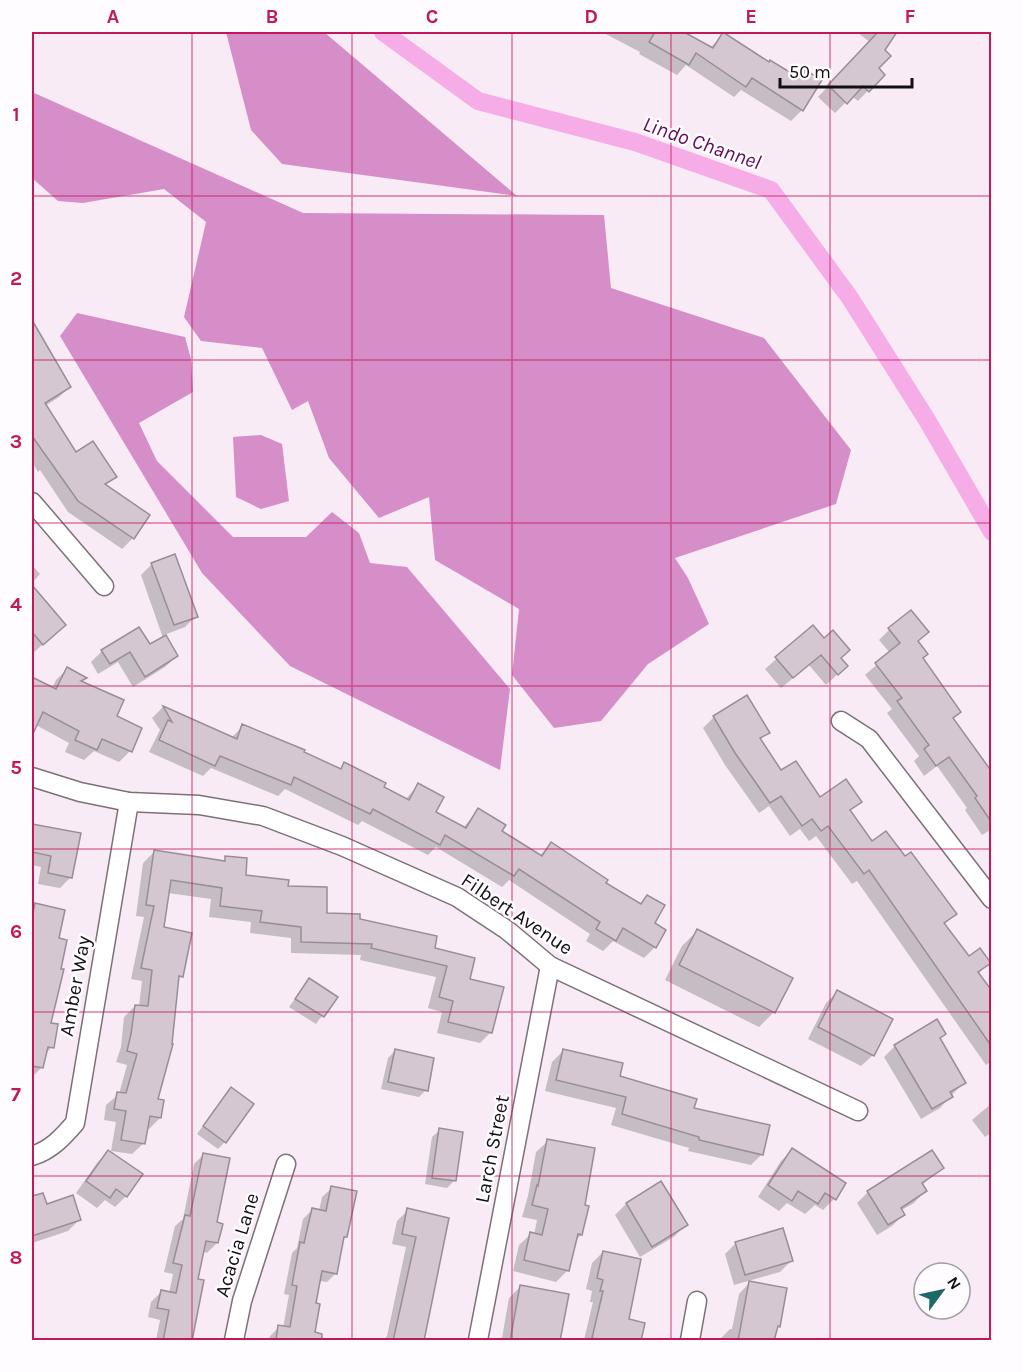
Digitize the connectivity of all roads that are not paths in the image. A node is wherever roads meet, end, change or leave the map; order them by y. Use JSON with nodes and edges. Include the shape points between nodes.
{"nodes":[{"id":1,"x":32,"y":502,"type":"edge"},
{"id":2,"x":104,"y":586,"type":"dead end"},
{"id":3,"x":841,"y":722,"type":"dead end"},
{"id":4,"x":32,"y":777,"type":"edge"},
{"id":5,"x":129,"y":802,"type":"junction"},
{"id":6,"x":992,"y":900,"type":"edge"},
{"id":7,"x":550,"y":966,"type":"junction"},
{"id":8,"x":858,"y":1112,"type":"dead end"},
{"id":9,"x":32,"y":1156,"type":"edge"},
{"id":10,"x":286,"y":1164,"type":"dead end"},
{"id":11,"x":697,"y":1301,"type":"dead end"},
{"id":12,"x":234,"y":1341,"type":"edge"},
{"id":13,"x":478,"y":1341,"type":"edge"},
{"id":14,"x":690,"y":1341,"type":"edge"}],
"edges":[{"from":1,"to":2,"type":"street"},
{"from":3,"to":6,"type":"street","via":[[869,739]]},
{"from":4,"to":5,"type":"street","name":"Filbert Avenue"},
{"from":5,"to":7,"type":"street","name":"Filbert Avenue","via":[[199,805],[263,816],[342,846],[457,897],[507,930]]},
{"from":5,"to":9,"type":"street","name":"Amber Way","via":[[75,1123],[60,1141]]},
{"from":7,"to":8,"type":"street","name":"Filbert Avenue"},
{"from":7,"to":13,"type":"street","name":"Larch Street"},
{"from":10,"to":12,"type":"street","name":"Acacia Lane","via":[[242,1301]]},
{"from":11,"to":14,"type":"street"}]}
